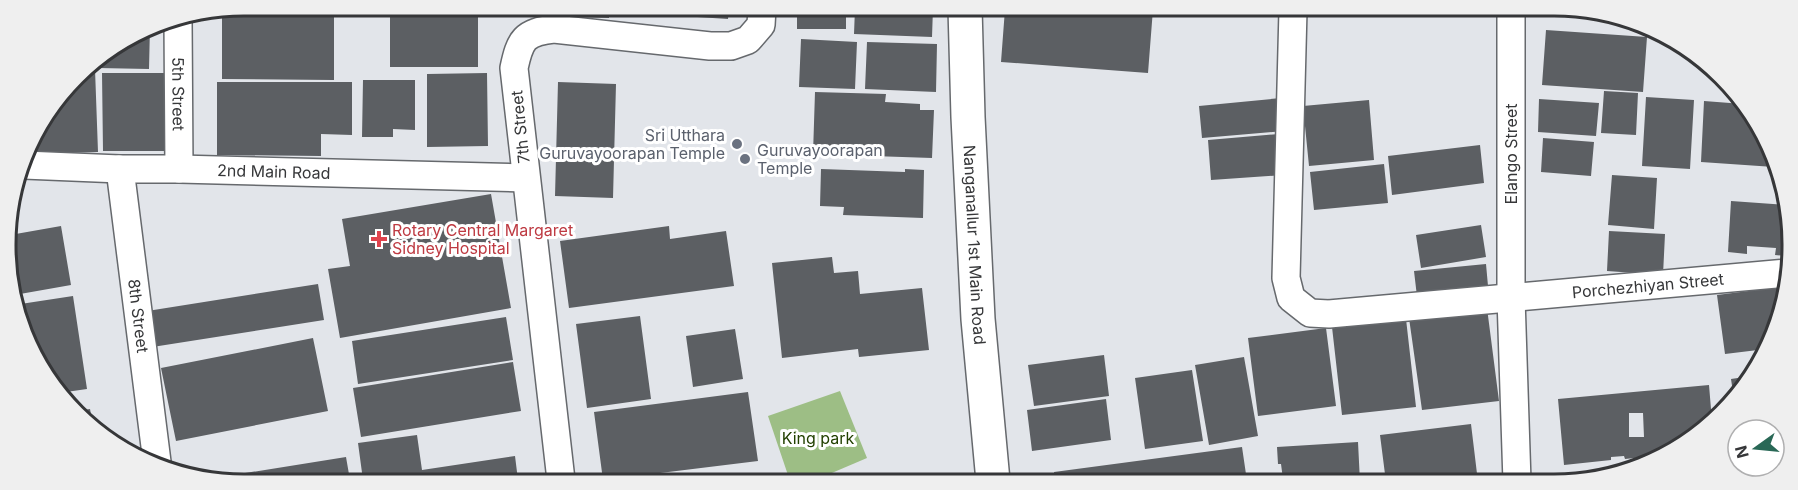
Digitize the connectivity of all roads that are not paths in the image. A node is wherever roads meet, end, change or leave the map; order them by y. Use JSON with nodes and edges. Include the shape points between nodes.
{"nodes":[{"id":1,"x":762,"y":16,"type":"edge"},
{"id":2,"x":965,"y":16,"type":"edge"},
{"id":3,"x":1293,"y":16,"type":"edge"},
{"id":4,"x":1510,"y":16,"type":"edge"},
{"id":5,"x":178,"y":27,"type":"edge"},
{"id":6,"x":31,"y":165,"type":"edge"},
{"id":7,"x":120,"y":169,"type":"junction"},
{"id":8,"x":179,"y":169,"type":"junction"},
{"id":9,"x":525,"y":178,"type":"junction"},
{"id":10,"x":1780,"y":274,"type":"edge"},
{"id":11,"x":1511,"y":298,"type":"junction"},
{"id":12,"x":156,"y":455,"type":"edge"},
{"id":13,"x":560,"y":474,"type":"edge"},
{"id":14,"x":992,"y":474,"type":"edge"},
{"id":15,"x":1517,"y":474,"type":"edge"}],
"edges":[{"from":1,"to":9,"type":"street","name":"7th Street","via":[[761,24],[748,40],[731,46],[554,28],[531,33],[518,48],[514,68]]},
{"from":2,"to":14,"type":"street","name":"Nanganallur 1st Main Road","via":[[978,319]]},
{"from":3,"to":11,"type":"street","name":"Porchezhiyan Street","via":[[1286,278],[1291,298],[1310,313],[1329,314]]},
{"from":4,"to":11,"type":"street","name":"Elango Street"},
{"from":5,"to":8,"type":"street","name":"5th Street"},
{"from":6,"to":7,"type":"street","name":"2nd Main Road"},
{"from":7,"to":8,"type":"street","name":"2nd Main Road"},
{"from":7,"to":12,"type":"street","name":"8th Street"},
{"from":8,"to":9,"type":"street","name":"2nd Main Road"},
{"from":9,"to":13,"type":"street","name":"7th Street"},
{"from":10,"to":11,"type":"street","name":"Porchezhiyan Street"},
{"from":11,"to":15,"type":"street","name":"Elango Street"}]}
